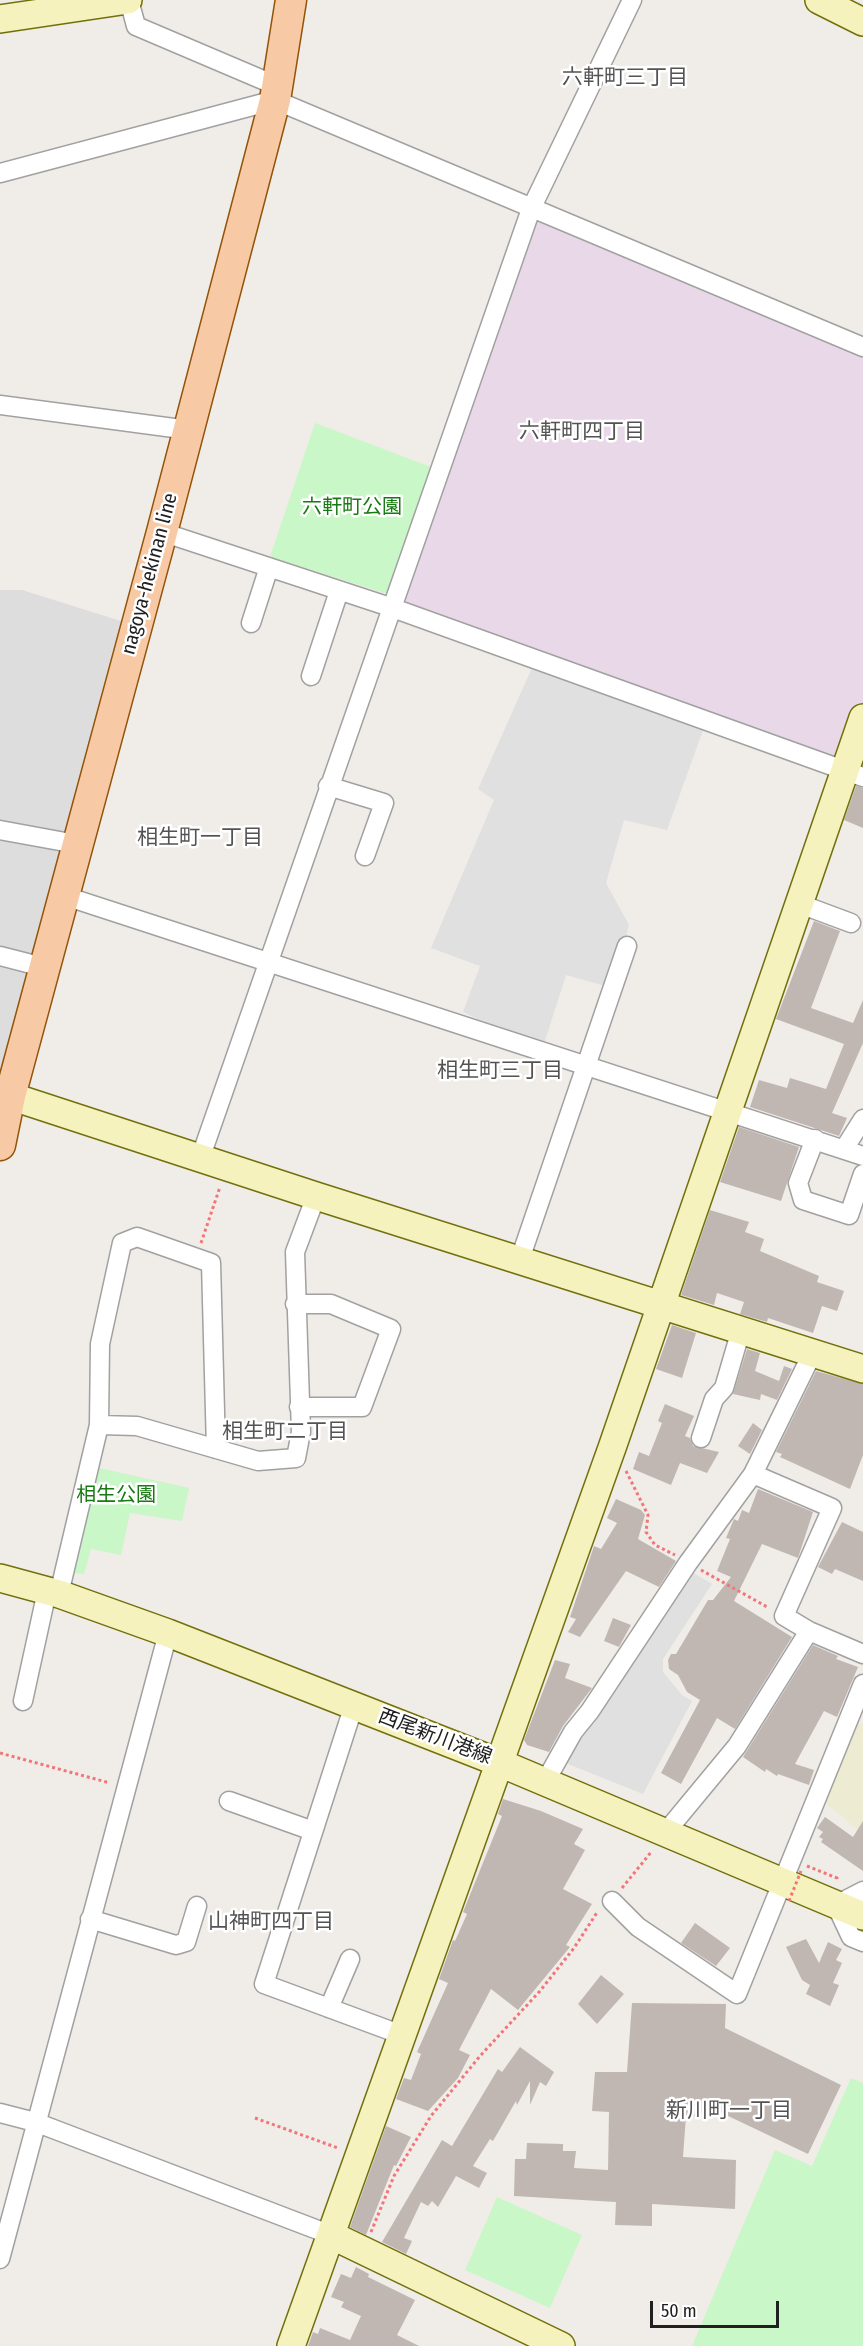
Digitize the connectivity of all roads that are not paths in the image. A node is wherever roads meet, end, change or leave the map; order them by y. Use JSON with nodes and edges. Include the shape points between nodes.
{"nodes":[{"id":1,"x":128,"y":0,"type":"edge"},
{"id":2,"x":291,"y":0,"type":"edge"},
{"id":3,"x":632,"y":0,"type":"edge"},
{"id":4,"x":819,"y":0,"type":"edge"},
{"id":5,"x":46,"y":6,"type":"edge"},
{"id":6,"x":0,"y":19,"type":"edge"},
{"id":7,"x":863,"y":22,"type":"edge"},
{"id":8,"x":276,"y":93,"type":"junction"},
{"id":9,"x":0,"y":173,"type":"edge"},
{"id":10,"x":531,"y":208,"type":"junction"},
{"id":11,"x":863,"y":347,"type":"edge"},
{"id":12,"x":0,"y":405,"type":"edge"},
{"id":13,"x":189,"y":430,"type":"junction"},
{"id":14,"x":162,"y":532,"type":"junction"},
{"id":15,"x":269,"y":567,"type":"junction"},
{"id":16,"x":339,"y":591,"type":"junction"},
{"id":17,"x":390,"y":607,"type":"junction"},
{"id":18,"x":251,"y":623,"type":"dead end"},
{"id":19,"x":311,"y":676,"type":"dead end"},
{"id":20,"x":863,"y":718,"type":"edge"},
{"id":21,"x":854,"y":774,"type":"edge"},
{"id":22,"x":328,"y":786,"type":"junction"},
{"id":23,"x":0,"y":830,"type":"edge"},
{"id":24,"x":76,"y":844,"type":"junction"},
{"id":25,"x":365,"y":856,"type":"dead end"},
{"id":26,"x":62,"y":895,"type":"junction"},
{"id":27,"x":800,"y":904,"type":"junction"},
{"id":28,"x":851,"y":923,"type":"dead end"},
{"id":29,"x":627,"y":946,"type":"dead end"},
{"id":30,"x":0,"y":956,"type":"edge"},
{"id":31,"x":267,"y":961,"type":"junction"},
{"id":32,"x":43,"y":968,"type":"junction"},
{"id":33,"x":586,"y":1065,"type":"junction"},
{"id":34,"x":5,"y":1096,"type":"edge"},
{"id":35,"x":728,"y":1111,"type":"junction"},
{"id":36,"x":863,"y":1119,"type":"edge"},
{"id":37,"x":814,"y":1139,"type":"junction"},
{"id":38,"x":0,"y":1145,"type":"edge"},
{"id":39,"x":844,"y":1149,"type":"junction"},
{"id":40,"x":201,"y":1156,"type":"junction"},
{"id":41,"x":863,"y":1156,"type":"edge"},
{"id":42,"x":863,"y":1174,"type":"edge"},
{"id":43,"x":316,"y":1196,"type":"junction"},
{"id":44,"x":520,"y":1259,"type":"junction"},
{"id":45,"x":295,"y":1304,"type":"junction"},
{"id":46,"x":660,"y":1305,"type":"junction"},
{"id":47,"x":741,"y":1330,"type":"junction"},
{"id":48,"x":813,"y":1352,"type":"junction"},
{"id":49,"x":863,"y":1369,"type":"edge"},
{"id":50,"x":299,"y":1407,"type":"junction"},
{"id":51,"x":99,"y":1425,"type":"junction"},
{"id":52,"x":701,"y":1438,"type":"dead end"},
{"id":53,"x":216,"y":1449,"type":"junction"},
{"id":54,"x":753,"y":1474,"type":"junction"},
{"id":55,"x":0,"y":1578,"type":"edge"},
{"id":56,"x":53,"y":1592,"type":"junction"},
{"id":57,"x":809,"y":1631,"type":"junction"},
{"id":58,"x":168,"y":1633,"type":"junction"},
{"id":59,"x":863,"y":1654,"type":"edge"},
{"id":60,"x":863,"y":1684,"type":"edge"},
{"id":61,"x":23,"y":1701,"type":"dead end"},
{"id":62,"x":354,"y":1705,"type":"junction"},
{"id":63,"x":500,"y":1763,"type":"junction"},
{"id":64,"x":545,"y":1782,"type":"junction"},
{"id":65,"x":229,"y":1801,"type":"dead end"},
{"id":66,"x":313,"y":1831,"type":"junction"},
{"id":67,"x":665,"y":1833,"type":"junction"},
{"id":68,"x":791,"y":1885,"type":"junction"},
{"id":69,"x":863,"y":1891,"type":"edge"},
{"id":70,"x":612,"y":1901,"type":"road end"},
{"id":71,"x":836,"y":1905,"type":"junction"},
{"id":72,"x":196,"y":1906,"type":"dead end"},
{"id":73,"x":863,"y":1916,"type":"edge"},
{"id":74,"x":90,"y":1920,"type":"junction"},
{"id":75,"x":863,"y":1942,"type":"edge"},
{"id":76,"x":350,"y":1959,"type":"dead end"},
{"id":77,"x":328,"y":2008,"type":"junction"},
{"id":78,"x":402,"y":2035,"type":"junction"},
{"id":79,"x":0,"y":2113,"type":"edge"},
{"id":80,"x":35,"y":2122,"type":"junction"},
{"id":81,"x":331,"y":2235,"type":"junction"},
{"id":82,"x":0,"y":2259,"type":"edge"},
{"id":83,"x":291,"y":2346,"type":"edge"},
{"id":84,"x":561,"y":2346,"type":"edge"}],
"edges":[{"from":1,"to":5,"type":"street"},
{"from":1,"to":8,"type":"street","via":[[136,26]]},
{"from":2,"to":8,"type":"main road","name":"nagoya-hekinan line"},
{"from":3,"to":10,"type":"street"},
{"from":4,"to":7,"type":"street"},
{"from":5,"to":6,"type":"street"},
{"from":8,"to":9,"type":"street"},
{"from":8,"to":10,"type":"street"},
{"from":8,"to":13,"type":"main road","name":"nagoya-hekinan line"},
{"from":10,"to":11,"type":"street"},
{"from":10,"to":17,"type":"street"},
{"from":12,"to":13,"type":"street"},
{"from":13,"to":14,"type":"main road","name":"nagoya-hekinan line"},
{"from":14,"to":15,"type":"street"},
{"from":14,"to":24,"type":"main road","name":"nagoya-hekinan line"},
{"from":15,"to":16,"type":"street"},
{"from":15,"to":18,"type":"street"},
{"from":16,"to":17,"type":"street"},
{"from":16,"to":19,"type":"street"},
{"from":17,"to":21,"type":"street"},
{"from":17,"to":22,"type":"street"},
{"from":20,"to":21,"type":"street"},
{"from":21,"to":27,"type":"street"},
{"from":22,"to":25,"type":"street","via":[[384,803]]},
{"from":22,"to":31,"type":"street"},
{"from":23,"to":24,"type":"street"},
{"from":24,"to":26,"type":"main road","name":"nagoya-hekinan line"},
{"from":26,"to":31,"type":"street"},
{"from":26,"to":32,"type":"main road","name":"nagoya-hekinan line"},
{"from":27,"to":28,"type":"street"},
{"from":27,"to":35,"type":"street"},
{"from":29,"to":33,"type":"street"},
{"from":30,"to":32,"type":"street"},
{"from":31,"to":33,"type":"street"},
{"from":31,"to":40,"type":"street"},
{"from":32,"to":34,"type":"main road","name":"nagoya-hekinan line"},
{"from":33,"to":35,"type":"street"},
{"from":33,"to":44,"type":"street"},
{"from":34,"to":38,"type":"main road","name":"nagoya-hekinan line"},
{"from":34,"to":40,"type":"street"},
{"from":35,"to":37,"type":"street"},
{"from":35,"to":46,"type":"street"},
{"from":36,"to":39,"type":"street"},
{"from":37,"to":39,"type":"street"},
{"from":37,"to":42,"type":"street","via":[[798,1183],[803,1200],[849,1215]]},
{"from":39,"to":41,"type":"street"},
{"from":40,"to":43,"type":"street"},
{"from":43,"to":44,"type":"street"},
{"from":43,"to":45,"type":"street","via":[[296,1252]]},
{"from":44,"to":46,"type":"street"},
{"from":45,"to":50,"type":"street"},
{"from":45,"to":50,"type":"street","via":[[331,1304],[391,1329],[362,1407]]},
{"from":46,"to":47,"type":"street"},
{"from":46,"to":63,"type":"street"},
{"from":47,"to":48,"type":"street"},
{"from":47,"to":52,"type":"street","via":[[724,1388],[714,1399]]},
{"from":48,"to":49,"type":"street"},
{"from":48,"to":54,"type":"street"},
{"from":50,"to":53,"type":"street","via":[[301,1432],[296,1458],[258,1461]]},
{"from":51,"to":53,"type":"street","via":[[137,1426]]},
{"from":51,"to":53,"type":"street","via":[[100,1344],[122,1244],[137,1237],[211,1263]]},
{"from":51,"to":56,"type":"street"},
{"from":54,"to":57,"type":"street","via":[[832,1508],[784,1616]]},
{"from":54,"to":64,"type":"street","via":[[573,1732]]},
{"from":55,"to":56,"type":"street","name":"西尾新川港線"},
{"from":56,"to":58,"type":"street","name":"西尾新川港線"},
{"from":56,"to":61,"type":"street"},
{"from":57,"to":59,"type":"street"},
{"from":57,"to":67,"type":"street","via":[[736,1746]]},
{"from":58,"to":62,"type":"street","name":"西尾新川港線"},
{"from":58,"to":74,"type":"street"},
{"from":60,"to":68,"type":"street"},
{"from":62,"to":63,"type":"street","name":"西尾新川港線"},
{"from":62,"to":66,"type":"street"},
{"from":63,"to":64,"type":"street","name":"西尾新川港線"},
{"from":63,"to":78,"type":"street"},
{"from":64,"to":67,"type":"street","name":"西尾新川港線"},
{"from":65,"to":66,"type":"street"},
{"from":66,"to":77,"type":"street","via":[[264,1984]]},
{"from":67,"to":68,"type":"street","name":"西尾新川港線"},
{"from":68,"to":70,"type":"street","via":[[738,1994],[638,1927]]},
{"from":68,"to":71,"type":"street","name":"西尾新川港線"},
{"from":69,"to":71,"type":"street"},
{"from":71,"to":73,"type":"street","name":"西尾新川港線"},
{"from":71,"to":75,"type":"street","via":[[851,1937]]},
{"from":72,"to":74,"type":"street","via":[[186,1942],[176,1945]]},
{"from":74,"to":80,"type":"street"},
{"from":76,"to":77,"type":"street"},
{"from":77,"to":78,"type":"street"},
{"from":78,"to":81,"type":"street"},
{"from":79,"to":80,"type":"street"},
{"from":80,"to":81,"type":"street"},
{"from":80,"to":82,"type":"street"},
{"from":81,"to":83,"type":"street"},
{"from":81,"to":84,"type":"street"}]}
